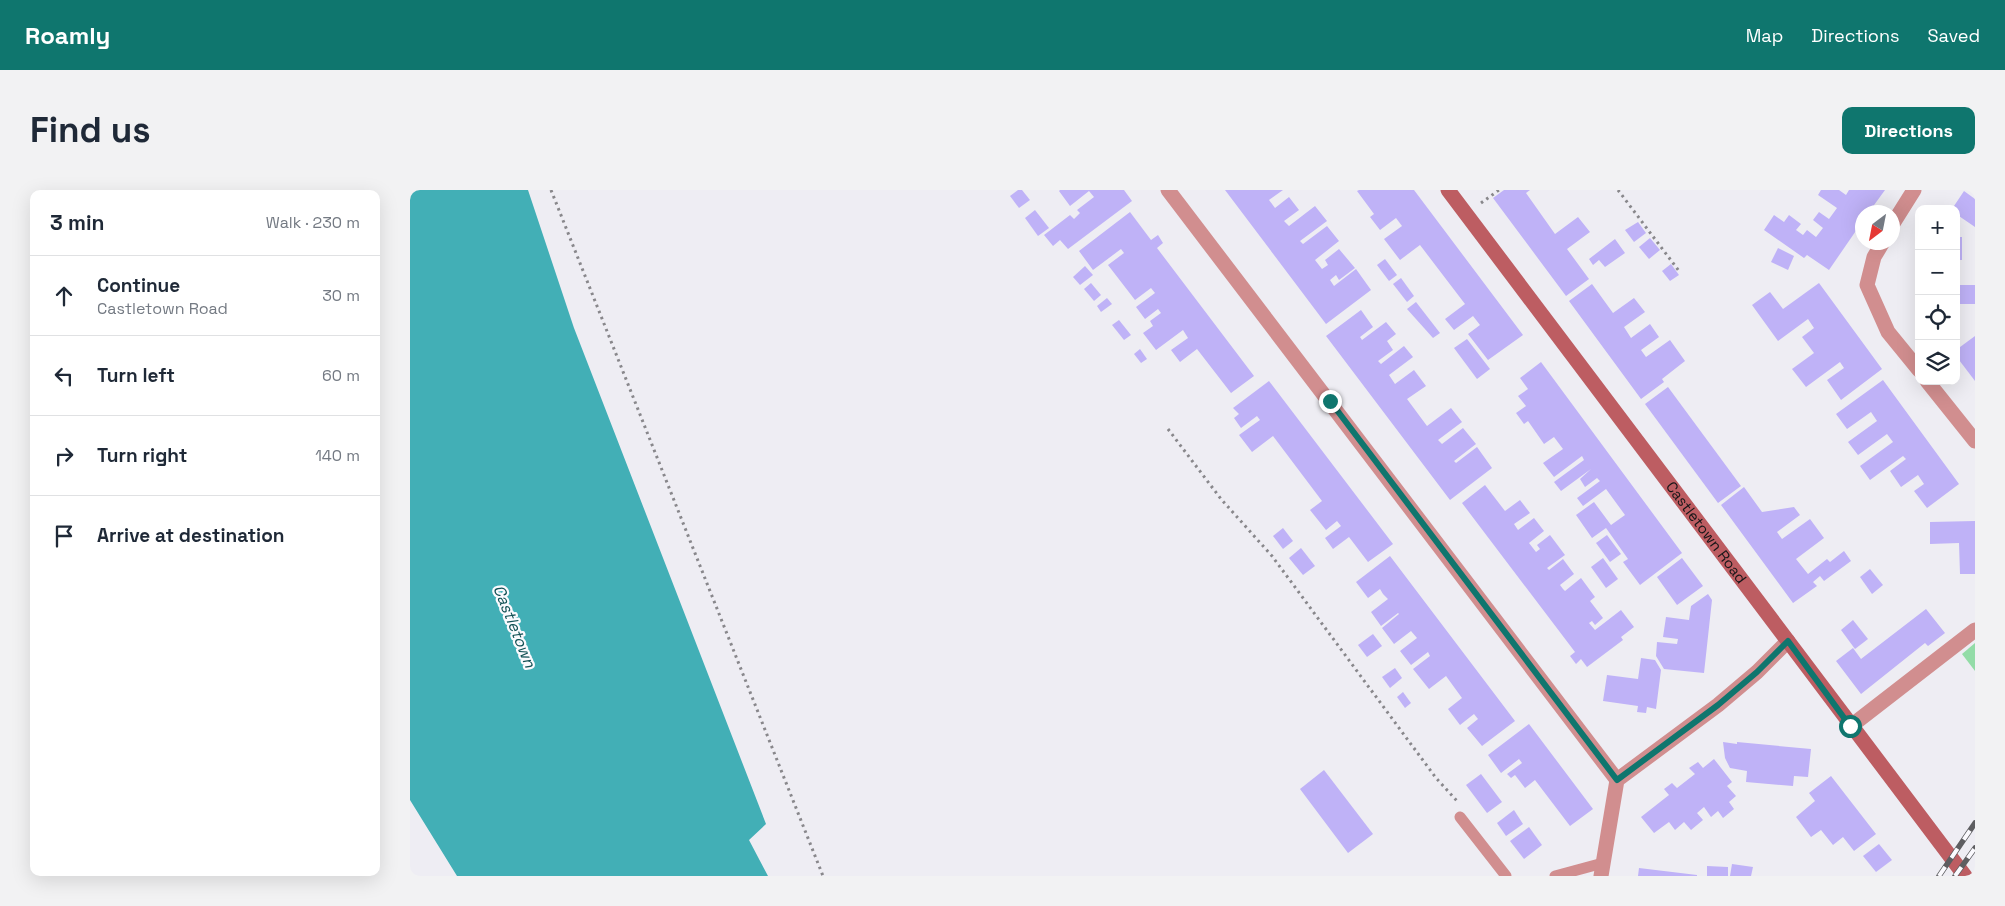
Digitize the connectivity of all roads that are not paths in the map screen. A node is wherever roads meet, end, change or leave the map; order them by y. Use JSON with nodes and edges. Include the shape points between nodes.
{"nodes":[{"id":1,"x":1168,"y":190,"type":"edge"},
{"id":2,"x":1448,"y":190,"type":"edge"},
{"id":3,"x":1914,"y":190,"type":"edge"},
{"id":4,"x":1900,"y":212,"type":"edge"},
{"id":5,"x":1878,"y":250,"type":"edge"},
{"id":6,"x":1915,"y":365,"type":"edge"},
{"id":7,"x":1930,"y":385,"type":"edge"},
{"id":8,"x":1975,"y":441,"type":"edge"},
{"id":9,"x":1975,"y":630,"type":"edge"},
{"id":10,"x":1788,"y":641,"type":"junction"},
{"id":11,"x":1850,"y":726,"type":"junction"},
{"id":12,"x":1617,"y":780,"type":"junction"},
{"id":13,"x":1460,"y":816,"type":"road end"},
{"id":14,"x":1602,"y":869,"type":"edge"},
{"id":15,"x":1506,"y":876,"type":"edge"},
{"id":16,"x":1555,"y":876,"type":"edge"},
{"id":17,"x":1965,"y":876,"type":"edge"}],
"edges":[{"from":1,"to":12,"type":"street"},
{"from":2,"to":10,"type":"main road","name":"Castletown Road"},
{"from":3,"to":4,"type":"street"},
{"from":5,"to":6,"type":"street","via":[[1867,286],[1888,332]]},
{"from":7,"to":8,"type":"street"},
{"from":9,"to":11,"type":"street"},
{"from":10,"to":11,"type":"main road","name":"Castletown Road"},
{"from":10,"to":12,"type":"street","via":[[1718,705]]},
{"from":11,"to":17,"type":"main road","name":"Castletown Road"},
{"from":12,"to":14,"type":"street"},
{"from":13,"to":15,"type":"lane"},
{"from":14,"to":16,"type":"lane"}]}
